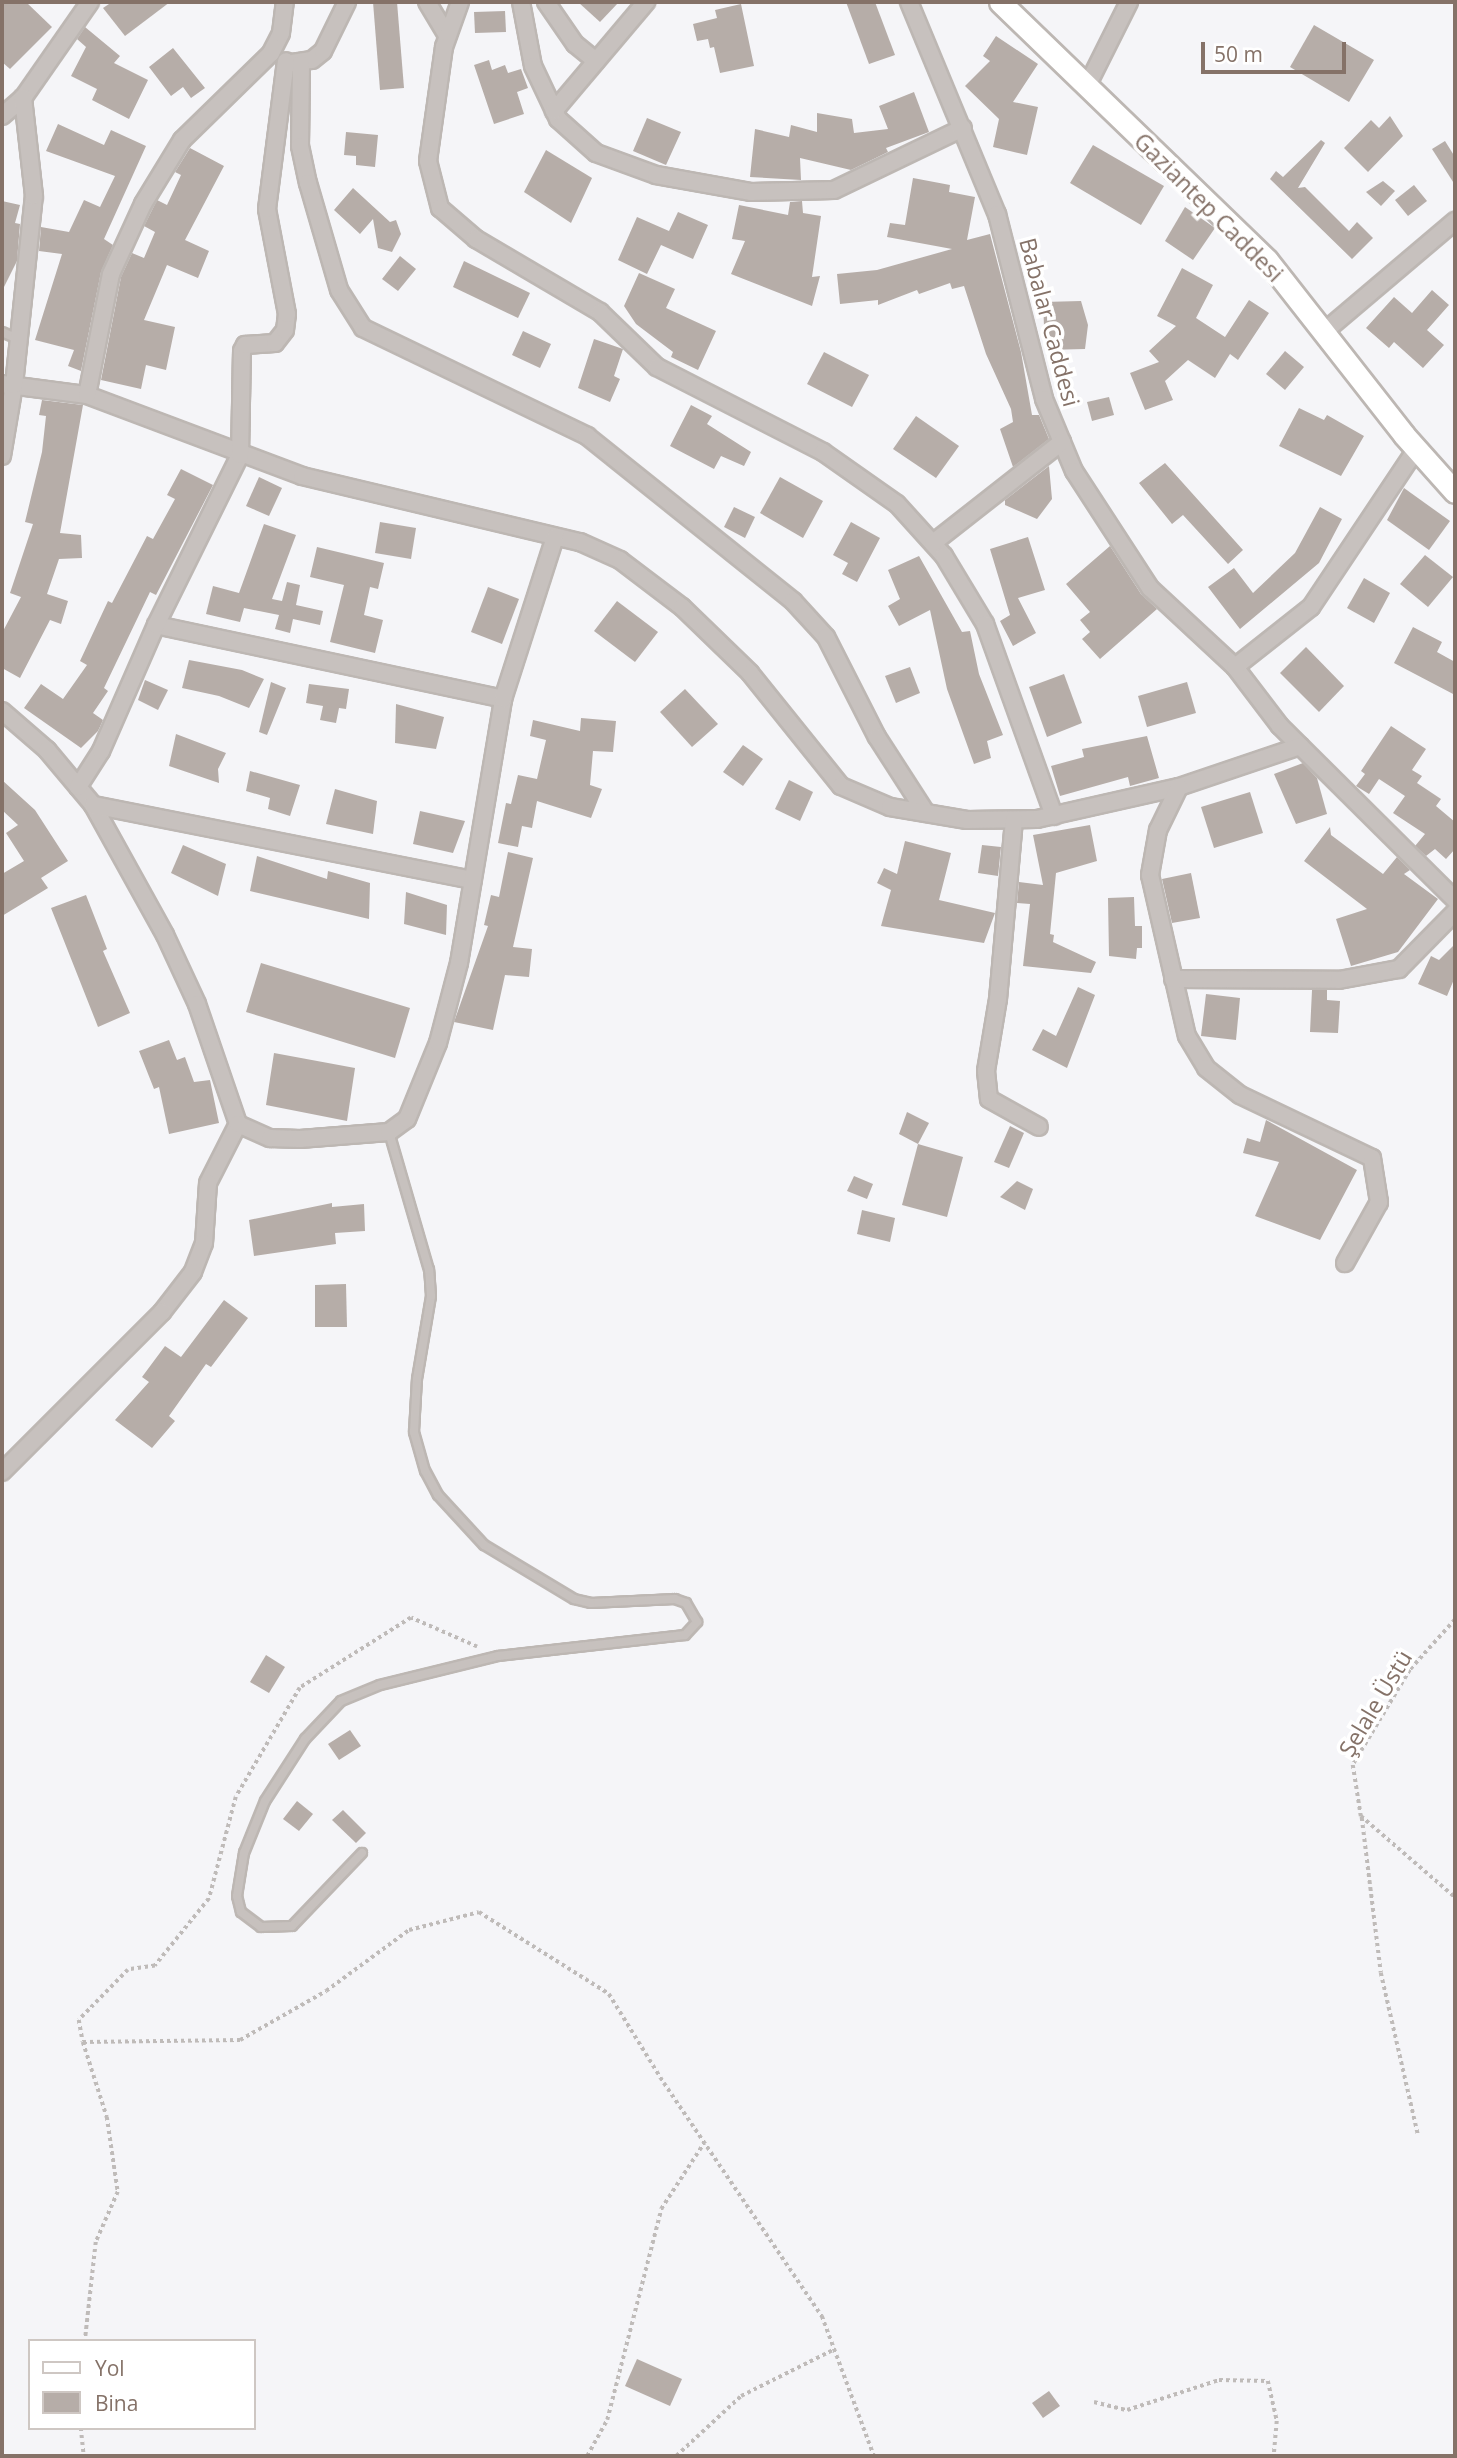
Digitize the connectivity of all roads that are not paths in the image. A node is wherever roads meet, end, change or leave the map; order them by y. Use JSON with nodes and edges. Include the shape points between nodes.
{"nodes":[{"id":1,"x":90,"y":2,"type":"edge"},
{"id":2,"x":285,"y":2,"type":"edge"},
{"id":3,"x":347,"y":2,"type":"edge"},
{"id":4,"x":522,"y":2,"type":"edge"},
{"id":5,"x":546,"y":2,"type":"edge"},
{"id":6,"x":646,"y":2,"type":"edge"},
{"id":7,"x":909,"y":2,"type":"edge"},
{"id":8,"x":1000,"y":2,"type":"edge"},
{"id":9,"x":1129,"y":2,"type":"edge"},
{"id":10,"x":458,"y":4,"type":"edge"},
{"id":11,"x":428,"y":5,"type":"edge"},
{"id":12,"x":447,"y":35,"type":"junction"},
{"id":13,"x":286,"y":59,"type":"junction"},
{"id":14,"x":596,"y":61,"type":"junction"},
{"id":15,"x":1087,"y":86,"type":"junction"},
{"id":16,"x":23,"y":98,"type":"junction"},
{"id":17,"x":554,"y":111,"type":"junction"},
{"id":18,"x":2,"y":117,"type":"edge"},
{"id":19,"x":963,"y":128,"type":"junction"},
{"id":20,"x":1455,"y":221,"type":"edge"},
{"id":21,"x":2,"y":332,"type":"edge"},
{"id":22,"x":1324,"y":332,"type":"junction"},
{"id":23,"x":19,"y":339,"type":"junction"},
{"id":24,"x":8,"y":384,"type":"edge"},
{"id":25,"x":87,"y":395,"type":"junction"},
{"id":26,"x":1062,"y":442,"type":"junction"},
{"id":27,"x":1417,"y":448,"type":"junction"},
{"id":28,"x":240,"y":455,"type":"junction"},
{"id":29,"x":2,"y":456,"type":"edge"},
{"id":30,"x":1455,"y":492,"type":"edge"},
{"id":31,"x":555,"y":537,"type":"junction"},
{"id":32,"x":933,"y":543,"type":"junction"},
{"id":33,"x":156,"y":625,"type":"junction"},
{"id":34,"x":1236,"y":667,"type":"junction"},
{"id":35,"x":503,"y":699,"type":"junction"},
{"id":36,"x":2,"y":712,"type":"edge"},
{"id":37,"x":1300,"y":746,"type":"junction"},
{"id":38,"x":78,"y":787,"type":"junction"},
{"id":39,"x":1179,"y":788,"type":"junction"},
{"id":40,"x":93,"y":805,"type":"junction"},
{"id":41,"x":926,"y":813,"type":"junction"},
{"id":42,"x":1054,"y":816,"type":"junction"},
{"id":43,"x":1014,"y":820,"type":"junction"},
{"id":44,"x":473,"y":880,"type":"junction"},
{"id":45,"x":1455,"y":900,"type":"edge"},
{"id":46,"x":1455,"y":912,"type":"edge"},
{"id":47,"x":1173,"y":979,"type":"junction"},
{"id":48,"x":238,"y":1124,"type":"junction"},
{"id":49,"x":1039,"y":1127,"type":"dead end"},
{"id":50,"x":389,"y":1132,"type":"junction"},
{"id":51,"x":1345,"y":1263,"type":"dead end"},
{"id":52,"x":2,"y":1472,"type":"edge"},
{"id":53,"x":362,"y":1853,"type":"dead end"}],
"edges":[{"from":1,"to":16,"type":"street"},
{"from":2,"to":13,"type":"street","via":[[281,33]]},
{"from":3,"to":13,"type":"street","via":[[323,51]]},
{"from":4,"to":17,"type":"street","via":[[533,66]]},
{"from":5,"to":14,"type":"street","via":[[575,44]]},
{"from":6,"to":14,"type":"street"},
{"from":7,"to":19,"type":"street","name":"Babalar Caddesi"},
{"from":8,"to":15,"type":"main road","name":"Gaziantep Caddesi"},
{"from":9,"to":15,"type":"street"},
{"from":10,"to":11,"type":"street"},
{"from":10,"to":12,"type":"street"},
{"from":11,"to":12,"type":"street"},
{"from":12,"to":32,"type":"street","via":[[428,161],[440,208],[475,239],[600,312],[657,367],[823,452],[897,504]]},
{"from":13,"to":25,"type":"street","via":[[182,140],[143,204],[111,274]]},
{"from":13,"to":28,"type":"street","via":[[267,209],[287,314],[282,338],[267,346],[245,345],[242,352]]},
{"from":13,"to":41,"type":"street","via":[[308,183],[339,290],[363,328],[587,436],[793,601],[827,637],[877,737]]},
{"from":14,"to":17,"type":"street"},
{"from":15,"to":22,"type":"main road","name":"Gaziantep Caddesi","via":[[1267,260]]},
{"from":16,"to":18,"type":"street"},
{"from":16,"to":23,"type":"street","via":[[34,196]]},
{"from":17,"to":19,"type":"street","via":[[596,153],[656,175],[751,192],[834,190]]},
{"from":19,"to":26,"type":"street","name":"Babalar Caddesi","via":[[997,214],[1044,399]]},
{"from":20,"to":22,"type":"street"},
{"from":21,"to":23,"type":"lane"},
{"from":22,"to":27,"type":"main road","name":"Gaziantep Caddesi"},
{"from":23,"to":24,"type":"street"},
{"from":24,"to":25,"type":"street"},
{"from":24,"to":29,"type":"street"},
{"from":25,"to":28,"type":"street"},
{"from":26,"to":32,"type":"street"},
{"from":26,"to":34,"type":"street","name":"Babalar Caddesi","via":[[1074,471],[1150,588]]},
{"from":27,"to":30,"type":"main road","name":"Gaziantep Caddesi"},
{"from":27,"to":34,"type":"street","via":[[1311,607]]},
{"from":28,"to":31,"type":"street","via":[[302,476]]},
{"from":28,"to":33,"type":"street"},
{"from":31,"to":35,"type":"street"},
{"from":31,"to":41,"type":"street","via":[[620,559],[682,607],[750,674],[841,786],[890,807]]},
{"from":32,"to":42,"type":"street","via":[[985,624]]},
{"from":33,"to":35,"type":"street"},
{"from":33,"to":38,"type":"street","via":[[101,751]]},
{"from":34,"to":37,"type":"street","name":"Babalar Caddesi"},
{"from":35,"to":44,"type":"street"},
{"from":36,"to":38,"type":"street","via":[[47,750]]},
{"from":37,"to":39,"type":"street"},
{"from":37,"to":45,"type":"street","name":"Babalar Caddesi"},
{"from":38,"to":40,"type":"street"},
{"from":39,"to":42,"type":"street"},
{"from":39,"to":47,"type":"street","via":[[1158,831],[1150,875]]},
{"from":40,"to":44,"type":"street"},
{"from":40,"to":48,"type":"street","via":[[165,934],[197,1004]]},
{"from":41,"to":43,"type":"street","via":[[967,820]]},
{"from":42,"to":43,"type":"street"},
{"from":43,"to":49,"type":"street","via":[[998,999],[986,1071],[989,1099]]},
{"from":44,"to":50,"type":"street","via":[[459,963],[438,1043],[407,1119]]},
{"from":46,"to":47,"type":"street","via":[[1399,969],[1339,979]]},
{"from":47,"to":51,"type":"street","via":[[1187,1036],[1206,1068],[1240,1095],[1372,1158],[1379,1202]]},
{"from":48,"to":50,"type":"street","via":[[270,1138]]},
{"from":48,"to":52,"type":"street","via":[[208,1183],[204,1243],[193,1272],[162,1312]]},
{"from":50,"to":53,"type":"lane","via":[[429,1270],[431,1296],[417,1379],[415,1433],[425,1471],[438,1495],[484,1545],[574,1599],[591,1604],[675,1599],[686,1603],[697,1622],[685,1635],[498,1656],[380,1685],[341,1700],[285,1766],[261,1811],[244,1853],[237,1896],[242,1912],[261,1927],[292,1926]]}]}
